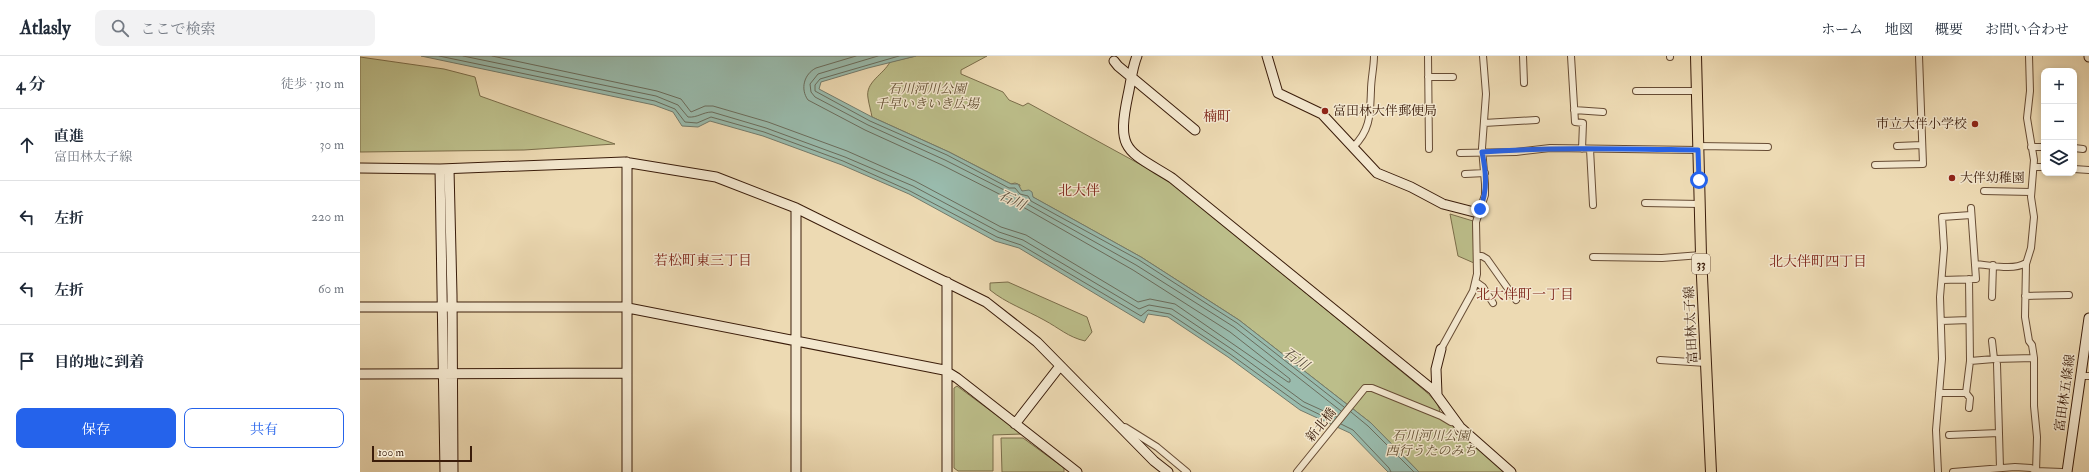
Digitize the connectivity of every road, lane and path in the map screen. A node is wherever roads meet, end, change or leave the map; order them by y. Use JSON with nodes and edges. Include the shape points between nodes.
{"nodes":[{"id":1,"x":1138,"y":56,"type":"edge"},
{"id":2,"x":1267,"y":56,"type":"edge"},
{"id":3,"x":1374,"y":56,"type":"edge"},
{"id":4,"x":1428,"y":56,"type":"edge"},
{"id":5,"x":1483,"y":56,"type":"edge"},
{"id":6,"x":1523,"y":56,"type":"edge"},
{"id":7,"x":1571,"y":56,"type":"edge"},
{"id":8,"x":1696,"y":56,"type":"edge"},
{"id":9,"x":1920,"y":56,"type":"edge"},
{"id":10,"x":2029,"y":56,"type":"edge"},
{"id":11,"x":1114,"y":61,"type":"dead end"},
{"id":12,"x":1428,"y":76,"type":"junction"},
{"id":13,"x":1453,"y":76,"type":"dead end"},
{"id":14,"x":1132,"y":78,"type":"junction"},
{"id":15,"x":1524,"y":83,"type":"dead end"},
{"id":16,"x":1636,"y":91,"type":"dead end"},
{"id":17,"x":1697,"y":91,"type":"junction"},
{"id":18,"x":1574,"y":110,"type":"junction"},
{"id":19,"x":1603,"y":112,"type":"dead end"},
{"id":20,"x":1536,"y":120,"type":"dead end"},
{"id":21,"x":1484,"y":123,"type":"junction"},
{"id":22,"x":1196,"y":130,"type":"dead end"},
{"id":23,"x":1922,"y":145,"type":"junction"},
{"id":24,"x":1897,"y":146,"type":"dead end"},
{"id":25,"x":2031,"y":146,"type":"junction"},
{"id":26,"x":1353,"y":147,"type":"junction"},
{"id":27,"x":1768,"y":147,"type":"dead end"},
{"id":28,"x":2041,"y":147,"type":"edge"},
{"id":29,"x":1698,"y":148,"type":"junction"},
{"id":30,"x":2077,"y":148,"type":"edge"},
{"id":31,"x":1429,"y":149,"type":"dead end"},
{"id":32,"x":1582,"y":149,"type":"junction"},
{"id":33,"x":1590,"y":149,"type":"junction"},
{"id":34,"x":2083,"y":149,"type":"dead end"},
{"id":35,"x":1482,"y":152,"type":"junction"},
{"id":36,"x":1460,"y":153,"type":"dead end"},
{"id":37,"x":627,"y":162,"type":"junction"},
{"id":38,"x":1875,"y":165,"type":"dead end"},
{"id":39,"x":2034,"y":167,"type":"junction"},
{"id":40,"x":2041,"y":167,"type":"edge"},
{"id":41,"x":360,"y":168,"type":"edge"},
{"id":42,"x":444,"y":169,"type":"junction"},
{"id":43,"x":2077,"y":169,"type":"edge"},
{"id":44,"x":2089,"y":170,"type":"edge"},
{"id":45,"x":1485,"y":173,"type":"junction"},
{"id":46,"x":1466,"y":174,"type":"dead end"},
{"id":47,"x":1984,"y":191,"type":"dead end"},
{"id":48,"x":2031,"y":192,"type":"junction"},
{"id":49,"x":1645,"y":203,"type":"dead end"},
{"id":50,"x":1700,"y":204,"type":"junction"},
{"id":51,"x":1593,"y":205,"type":"dead end"},
{"id":52,"x":796,"y":208,"type":"junction"},
{"id":53,"x":1971,"y":208,"type":"dead end"},
{"id":54,"x":1478,"y":214,"type":"junction"},
{"id":55,"x":1971,"y":215,"type":"junction"},
{"id":56,"x":1701,"y":255,"type":"junction"},
{"id":57,"x":1478,"y":256,"type":"junction"},
{"id":58,"x":1593,"y":257,"type":"dead end"},
{"id":59,"x":2026,"y":263,"type":"junction"},
{"id":60,"x":1975,"y":264,"type":"junction"},
{"id":61,"x":1993,"y":265,"type":"junction"},
{"id":62,"x":1969,"y":279,"type":"junction"},
{"id":63,"x":1942,"y":280,"type":"junction"},
{"id":64,"x":947,"y":282,"type":"junction"},
{"id":65,"x":1476,"y":282,"type":"junction"},
{"id":66,"x":2059,"y":288,"type":"dead end"},
{"id":67,"x":2058,"y":295,"type":"junction"},
{"id":68,"x":2069,"y":295,"type":"dead end"},
{"id":69,"x":2025,"y":296,"type":"junction"},
{"id":70,"x":1992,"y":297,"type":"dead end"},
{"id":71,"x":1516,"y":300,"type":"dead end"},
{"id":72,"x":1493,"y":303,"type":"dead end"},
{"id":73,"x":360,"y":307,"type":"edge"},
{"id":74,"x":442,"y":307,"type":"junction"},
{"id":75,"x":452,"y":307,"type":"junction"},
{"id":76,"x":627,"y":307,"type":"junction"},
{"id":77,"x":2089,"y":318,"type":"edge"},
{"id":78,"x":1969,"y":320,"type":"junction"},
{"id":79,"x":1941,"y":321,"type":"junction"},
{"id":80,"x":796,"y":341,"type":"junction"},
{"id":81,"x":1992,"y":341,"type":"dead end"},
{"id":82,"x":1441,"y":349,"type":"joint"},
{"id":83,"x":2034,"y":358,"type":"junction"},
{"id":84,"x":1660,"y":360,"type":"dead end"},
{"id":85,"x":1970,"y":361,"type":"junction"},
{"id":86,"x":1996,"y":361,"type":"junction"},
{"id":87,"x":1706,"y":363,"type":"junction"},
{"id":88,"x":1060,"y":366,"type":"junction"},
{"id":89,"x":947,"y":372,"type":"junction"},
{"id":90,"x":448,"y":373,"type":"junction"},
{"id":91,"x":627,"y":373,"type":"junction"},
{"id":92,"x":360,"y":374,"type":"edge"},
{"id":93,"x":2085,"y":376,"type":"edge"},
{"id":94,"x":1939,"y":393,"type":"junction"},
{"id":95,"x":1966,"y":393,"type":"junction"},
{"id":96,"x":1437,"y":394,"type":"junction"},
{"id":97,"x":1970,"y":408,"type":"dead end"},
{"id":98,"x":1457,"y":423,"type":"junction"},
{"id":99,"x":1015,"y":424,"type":"junction"},
{"id":100,"x":1122,"y":429,"type":"junction"},
{"id":101,"x":1999,"y":433,"type":"junction"},
{"id":102,"x":1949,"y":435,"type":"dead end"},
{"id":103,"x":2000,"y":468,"type":"junction"},
{"id":104,"x":445,"y":472,"type":"edge"},
{"id":105,"x":453,"y":472,"type":"edge"},
{"id":106,"x":627,"y":472,"type":"edge"},
{"id":107,"x":796,"y":472,"type":"edge"},
{"id":108,"x":947,"y":472,"type":"edge"},
{"id":109,"x":1077,"y":472,"type":"edge"},
{"id":110,"x":1167,"y":472,"type":"edge"},
{"id":111,"x":1187,"y":472,"type":"edge"},
{"id":112,"x":1297,"y":472,"type":"edge"},
{"id":113,"x":1511,"y":472,"type":"edge"},
{"id":114,"x":1711,"y":472,"type":"edge"},
{"id":115,"x":1938,"y":472,"type":"edge"},
{"id":116,"x":1954,"y":472,"type":"edge"},
{"id":117,"x":2036,"y":472,"type":"edge"},
{"id":118,"x":2062,"y":472,"type":"edge"},
{"id":119,"x":2067,"y":472,"type":"edge"}],
"edges":[{"from":1,"to":14,"type":"street"},
{"from":2,"to":26,"type":"street","via":[[1278,92],[1322,114]]},
{"from":3,"to":26,"type":"street","via":[[1372,106],[1368,129]]},
{"from":4,"to":12,"type":"street"},
{"from":5,"to":21,"type":"street","via":[[1486,94]]},
{"from":6,"to":15,"type":"street"},
{"from":7,"to":18,"type":"street"},
{"from":8,"to":17,"type":"main road","name":"富田林太子線","number":"33"},
{"from":9,"to":23,"type":"street"},
{"from":10,"to":25,"type":"street","via":[[2030,91],[2027,118]]},
{"from":11,"to":14,"type":"street"},
{"from":12,"to":13,"type":"street"},
{"from":12,"to":31,"type":"street"},
{"from":14,"to":22,"type":"street"},
{"from":14,"to":96,"type":"street","via":[[1122,127],[1125,142],[1133,152],[1172,178]]},
{"from":16,"to":17,"type":"street"},
{"from":17,"to":29,"type":"main road","name":"富田林太子線","number":"33"},
{"from":18,"to":19,"type":"street"},
{"from":18,"to":32,"type":"street","via":[[1575,122],[1583,123]]},
{"from":20,"to":21,"type":"street"},
{"from":21,"to":35,"type":"street"},
{"from":23,"to":24,"type":"street"},
{"from":23,"to":38,"type":"street","via":[[1923,164]]},
{"from":25,"to":28,"type":"street"},
{"from":25,"to":39,"type":"street"},
{"from":26,"to":54,"type":"street","via":[[1377,173],[1412,187],[1443,204]]},
{"from":27,"to":29,"type":"street"},
{"from":29,"to":33,"type":"street"},
{"from":29,"to":50,"type":"main road","name":"富田林太子線","number":"33"},
{"from":30,"to":34,"type":"street"},
{"from":32,"to":33,"type":"street"},
{"from":32,"to":35,"type":"street"},
{"from":33,"to":51,"type":"street"},
{"from":35,"to":36,"type":"street"},
{"from":35,"to":45,"type":"street"},
{"from":37,"to":42,"type":"street"},
{"from":37,"to":52,"type":"street","via":[[716,177]]},
{"from":37,"to":76,"type":"street"},
{"from":39,"to":40,"type":"street"},
{"from":39,"to":48,"type":"street"},
{"from":41,"to":42,"type":"street"},
{"from":42,"to":74,"type":"street"},
{"from":42,"to":75,"type":"street"},
{"from":43,"to":44,"type":"street"},
{"from":45,"to":46,"type":"street"},
{"from":45,"to":54,"type":"street","via":[[1485,195]]},
{"from":47,"to":48,"type":"street"},
{"from":48,"to":59,"type":"street","via":[[2034,217],[2031,248]]},
{"from":49,"to":50,"type":"street"},
{"from":50,"to":56,"type":"main road","name":"富田林太子線","number":"33"},
{"from":52,"to":64,"type":"street"},
{"from":52,"to":80,"type":"street"},
{"from":53,"to":55,"type":"street"},
{"from":54,"to":57,"type":"street"},
{"from":55,"to":60,"type":"street"},
{"from":55,"to":63,"type":"street","via":[[1942,217]]},
{"from":56,"to":58,"type":"street","via":[[1662,258]]},
{"from":56,"to":87,"type":"main road","name":"富田林太子線","number":"33"},
{"from":57,"to":65,"type":"street"},
{"from":57,"to":71,"type":"street","via":[[1488,259]]},
{"from":59,"to":61,"type":"street","via":[[2020,266]]},
{"from":59,"to":69,"type":"street"},
{"from":60,"to":61,"type":"street"},
{"from":60,"to":62,"type":"street","via":[[1976,279]]},
{"from":61,"to":70,"type":"street"},
{"from":62,"to":63,"type":"street"},
{"from":62,"to":78,"type":"street"},
{"from":63,"to":79,"type":"street"},
{"from":64,"to":88,"type":"street","via":[[996,309],[1037,342]]},
{"from":64,"to":89,"type":"street"},
{"from":65,"to":72,"type":"street","via":[[1483,287]]},
{"from":65,"to":82,"type":"street"},
{"from":66,"to":67,"type":"street"},
{"from":67,"to":68,"type":"street"},
{"from":67,"to":69,"type":"street"},
{"from":69,"to":83,"type":"street","via":[[2025,317]]},
{"from":73,"to":74,"type":"street"},
{"from":74,"to":75,"type":"street"},
{"from":74,"to":90,"type":"street"},
{"from":75,"to":76,"type":"street"},
{"from":75,"to":90,"type":"street"},
{"from":76,"to":80,"type":"street"},
{"from":76,"to":91,"type":"street"},
{"from":77,"to":93,"type":"street","name":"富田林五條線"},
{"from":78,"to":79,"type":"street"},
{"from":78,"to":85,"type":"street"},
{"from":79,"to":94,"type":"street","via":[[1942,359]]},
{"from":80,"to":89,"type":"street"},
{"from":80,"to":107,"type":"street"},
{"from":81,"to":86,"type":"street"},
{"from":82,"to":96,"type":"street","via":[[1436,369]]},
{"from":83,"to":86,"type":"street"},
{"from":83,"to":117,"type":"street"},
{"from":84,"to":87,"type":"street"},
{"from":85,"to":86,"type":"street"},
{"from":85,"to":95,"type":"street"},
{"from":86,"to":101,"type":"street"},
{"from":87,"to":114,"type":"main road","name":"富田林太子線","number":"33"},
{"from":88,"to":99,"type":"street"},
{"from":88,"to":100,"type":"street"},
{"from":89,"to":99,"type":"street"},
{"from":89,"to":108,"type":"street"},
{"from":90,"to":91,"type":"street"},
{"from":90,"to":92,"type":"street"},
{"from":90,"to":104,"type":"street"},
{"from":90,"to":105,"type":"street"},
{"from":91,"to":106,"type":"street"},
{"from":93,"to":119,"type":"street","name":"富田林五條線"},
{"from":94,"to":95,"type":"street"},
{"from":94,"to":115,"type":"street","via":[[1936,430]]},
{"from":95,"to":97,"type":"street","via":[[1970,398]]},
{"from":96,"to":98,"type":"street"},
{"from":98,"to":112,"type":"street","name":"新北橋","via":[[1454,424],[1441,416],[1372,388],[1365,388]]},
{"from":98,"to":113,"type":"street"},
{"from":99,"to":109,"type":"street"},
{"from":100,"to":110,"type":"street"},
{"from":100,"to":111,"type":"street","via":[[1125,427],[1137,434]]},
{"from":101,"to":102,"type":"street"},
{"from":101,"to":103,"type":"street"},
{"from":103,"to":116,"type":"street"},
{"from":103,"to":117,"type":"street","via":[[2031,468]]},
{"from":117,"to":118,"type":"street"}]}
